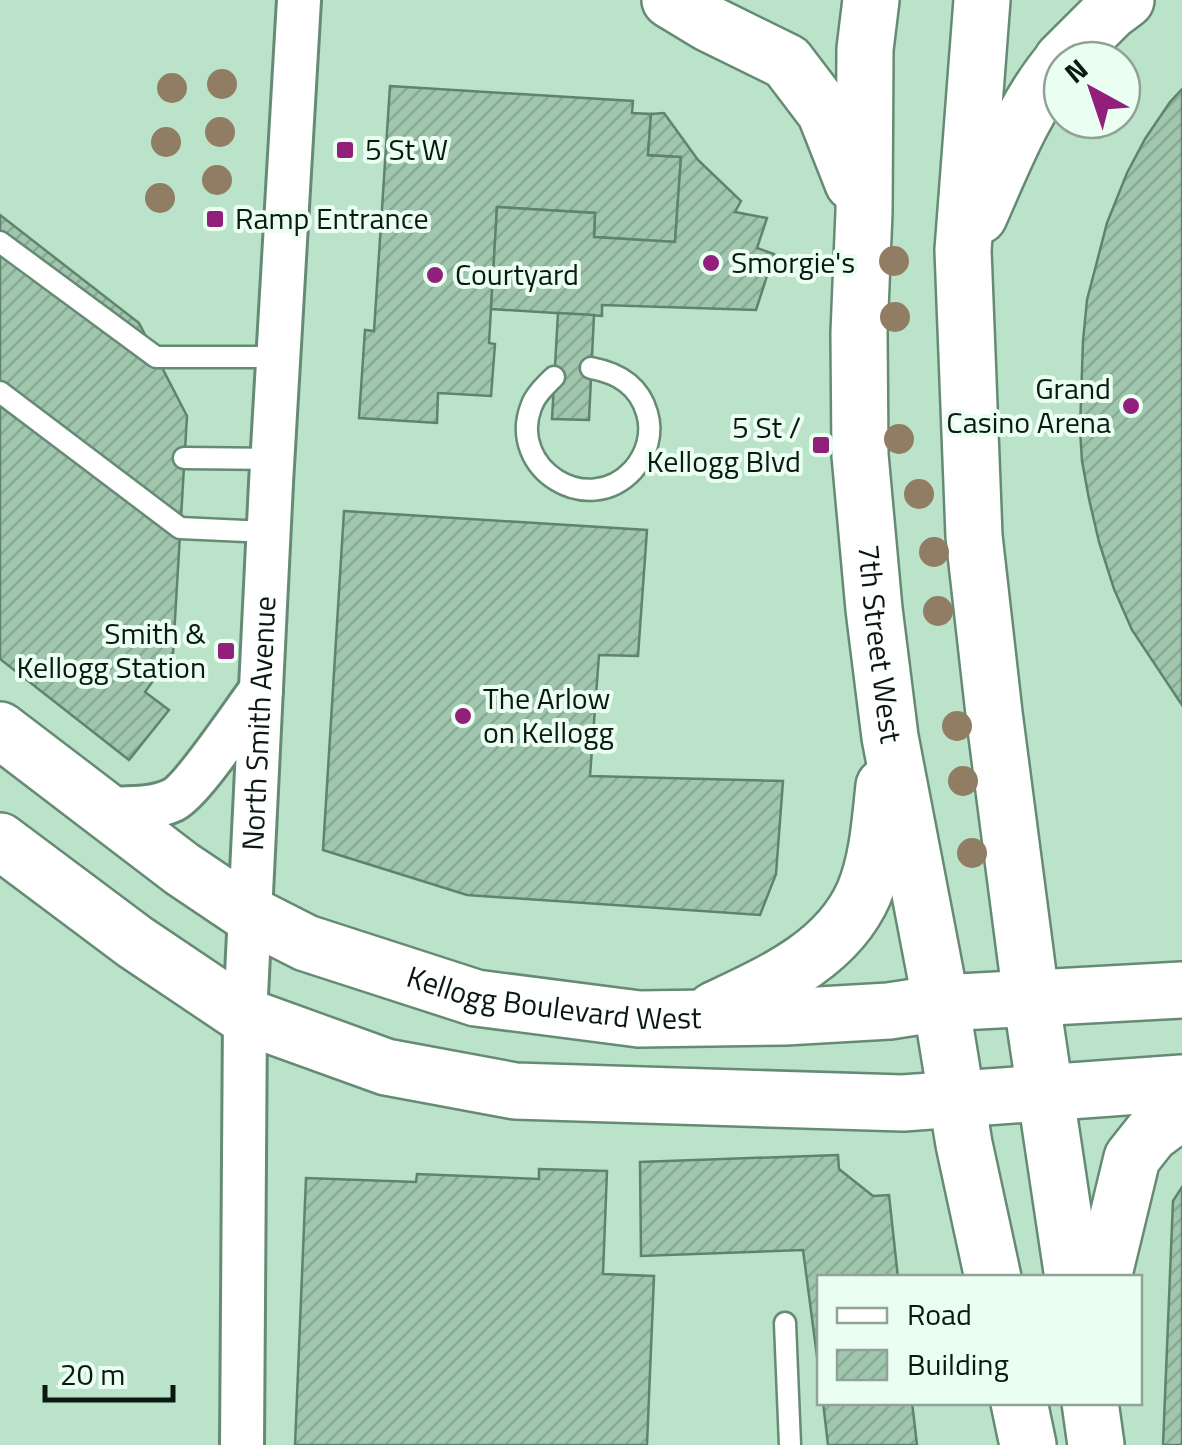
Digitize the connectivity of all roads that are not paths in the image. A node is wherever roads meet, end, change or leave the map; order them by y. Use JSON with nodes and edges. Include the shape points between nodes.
{"nodes":[{"id":1,"x":299,"y":0,"type":"edge"},
{"id":2,"x":670,"y":0,"type":"edge"},
{"id":3,"x":871,"y":0,"type":"edge"},
{"id":4,"x":982,"y":0,"type":"edge"},
{"id":5,"x":1126,"y":0,"type":"edge"},
{"id":6,"x":1082,"y":40,"type":"edge"},
{"id":7,"x":1042,"y":86,"type":"edge"},
{"id":8,"x":864,"y":212,"type":"junction"},
{"id":9,"x":0,"y":242,"type":"edge"},
{"id":10,"x":963,"y":250,"type":"junction"},
{"id":11,"x":279,"y":357,"type":"junction"},
{"id":12,"x":591,"y":368,"type":"dead end"},
{"id":13,"x":554,"y":377,"type":"dead end"},
{"id":14,"x":0,"y":392,"type":"edge"},
{"id":15,"x":184,"y":458,"type":"dead end"},
{"id":16,"x":272,"y":459,"type":"junction"},
{"id":17,"x":268,"y":532,"type":"junction"},
{"id":18,"x":261,"y":690,"type":"junction"},
{"id":19,"x":0,"y":730,"type":"edge"},
{"id":20,"x":890,"y":737,"type":"junction"},
{"id":21,"x":104,"y":809,"type":"junction"},
{"id":22,"x":0,"y":841,"type":"edge"},
{"id":23,"x":249,"y":914,"type":"junction"},
{"id":24,"x":1182,"y":990,"type":"edge"},
{"id":25,"x":1031,"y":997,"type":"junction"},
{"id":26,"x":940,"y":1003,"type":"junction"},
{"id":27,"x":245,"y":1016,"type":"junction"},
{"id":28,"x":698,"y":1018,"type":"junction"},
{"id":29,"x":1182,"y":1083,"type":"edge"},
{"id":30,"x":1103,"y":1089,"type":"junction"},
{"id":31,"x":1046,"y":1093,"type":"junction"},
{"id":32,"x":956,"y":1101,"type":"junction"},
{"id":33,"x":1182,"y":1110,"type":"edge"},
{"id":34,"x":992,"y":1275,"type":"edge"},
{"id":35,"x":1073,"y":1275,"type":"edge"},
{"id":36,"x":1104,"y":1275,"type":"edge"},
{"id":37,"x":786,"y":1323,"type":"dead end"},
{"id":38,"x":1020,"y":1405,"type":"edge"},
{"id":39,"x":1090,"y":1405,"type":"edge"},
{"id":40,"x":242,"y":1445,"type":"edge"},
{"id":41,"x":790,"y":1445,"type":"edge"},
{"id":42,"x":1028,"y":1445,"type":"edge"},
{"id":43,"x":1096,"y":1445,"type":"edge"}],
"edges":[{"from":1,"to":11,"type":"street","name":"North Smith Avenue"},
{"from":2,"to":8,"type":"main road","via":[[787,62],[825,112]]},
{"from":3,"to":8,"type":"main road","name":"7th Street West"},
{"from":4,"to":10,"type":"main road"},
{"from":5,"to":6,"type":"main road"},
{"from":7,"to":10,"type":"main road"},
{"from":8,"to":20,"type":"main road","name":"7th Street West","via":[[860,455]]},
{"from":9,"to":11,"type":"lane","via":[[156,357]]},
{"from":10,"to":25,"type":"main road","via":[[974,536]]},
{"from":11,"to":16,"type":"street","name":"North Smith Avenue"},
{"from":12,"to":13,"type":"lane","via":[[630,383],[649,419],[642,460],[609,487],[568,487],[537,462],[527,425],[531,406]]},
{"from":14,"to":17,"type":"lane","via":[[180,528]]},
{"from":15,"to":16,"type":"lane"},
{"from":16,"to":17,"type":"street","name":"North Smith Avenue"},
{"from":17,"to":18,"type":"street","name":"North Smith Avenue"},
{"from":18,"to":21,"type":"street","via":[[176,798],[150,808]]},
{"from":18,"to":23,"type":"street","name":"North Smith Avenue"},
{"from":19,"to":21,"type":"main road","name":"Kellogg Boulevard West"},
{"from":20,"to":26,"type":"main road","name":"7th Street West"},
{"from":20,"to":28,"type":"main road","via":[[876,852],[846,921],[819,952],[774,982]]},
{"from":21,"to":23,"type":"main road","name":"Kellogg Boulevard West"},
{"from":22,"to":27,"type":"main road"},
{"from":23,"to":27,"type":"street","name":"North Smith Avenue"},
{"from":23,"to":28,"type":"main road","name":"Kellogg Boulevard West","via":[[306,943],[476,998],[639,1019]]},
{"from":24,"to":25,"type":"main road","name":"Kellogg Boulevard West"},
{"from":25,"to":26,"type":"main road","name":"Kellogg Boulevard West"},
{"from":25,"to":31,"type":"main road"},
{"from":26,"to":28,"type":"main road","name":"Kellogg Boulevard West"},
{"from":26,"to":32,"type":"main road","name":"7th Street West"},
{"from":27,"to":32,"type":"main road","via":[[386,1067],[515,1091]]},
{"from":27,"to":40,"type":"street","name":"North Smith Avenue"},
{"from":29,"to":30,"type":"main road"},
{"from":30,"to":31,"type":"main road"},
{"from":30,"to":33,"type":"main road"},
{"from":31,"to":32,"type":"main road"},
{"from":31,"to":35,"type":"main road"},
{"from":32,"to":34,"type":"main road","name":"7th Street West"},
{"from":33,"to":36,"type":"main road","via":[[1132,1158]]},
{"from":37,"to":41,"type":"lane"},
{"from":38,"to":42,"type":"main road"},
{"from":39,"to":43,"type":"main road"}]}
